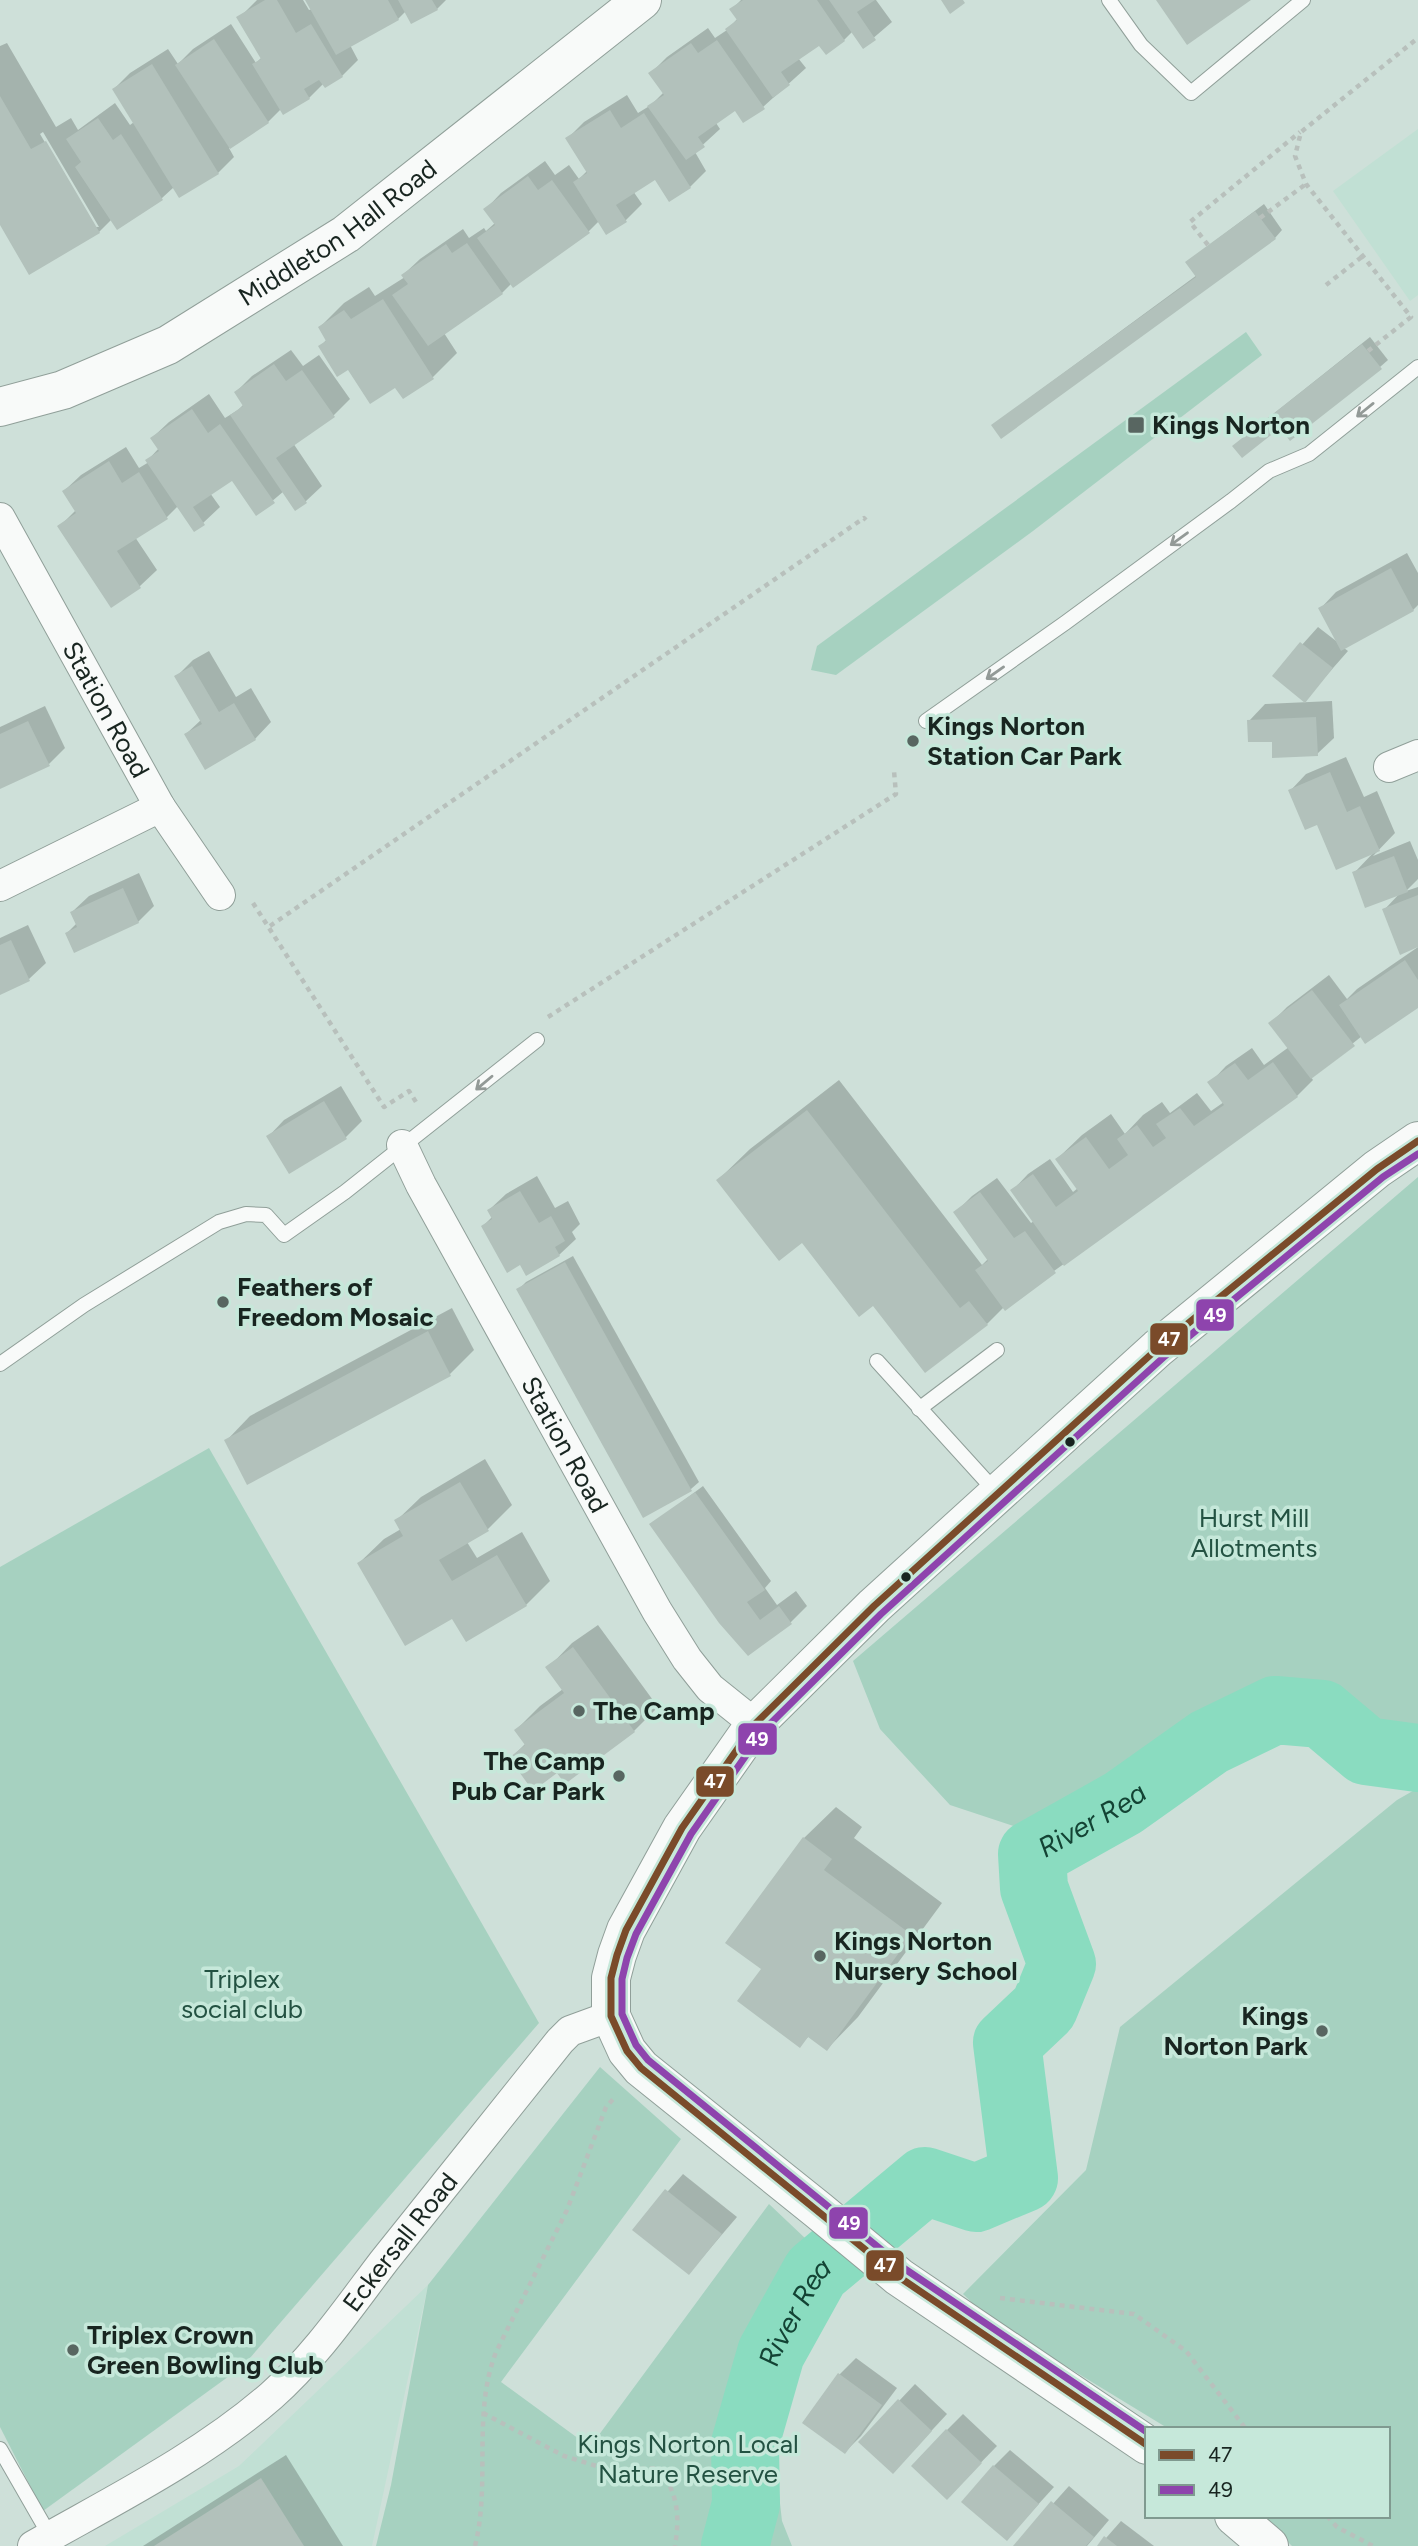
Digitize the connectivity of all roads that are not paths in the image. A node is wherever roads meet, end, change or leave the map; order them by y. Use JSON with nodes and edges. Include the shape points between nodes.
{"nodes":[{"id":1,"x":642,"y":0,"type":"edge"},
{"id":2,"x":1109,"y":0,"type":"edge"},
{"id":3,"x":1303,"y":0,"type":"edge"},
{"id":4,"x":1418,"y":367,"type":"edge"},
{"id":5,"x":0,"y":407,"type":"edge"},
{"id":6,"x":0,"y":518,"type":"edge"},
{"id":7,"x":926,"y":721,"type":"dead end"},
{"id":8,"x":1418,"y":755,"type":"edge"},
{"id":9,"x":1389,"y":767,"type":"dead end"},
{"id":10,"x":160,"y":807,"type":"junction"},
{"id":11,"x":0,"y":886,"type":"edge"},
{"id":12,"x":220,"y":895,"type":"dead end"},
{"id":13,"x":537,"y":1040,"type":"dead end"},
{"id":14,"x":1418,"y":1142,"type":"edge"},
{"id":15,"x":402,"y":1145,"type":"junction"},
{"id":16,"x":997,"y":1350,"type":"dead end"},
{"id":17,"x":877,"y":1361,"type":"dead end"},
{"id":18,"x":0,"y":1364,"type":"edge"},
{"id":19,"x":919,"y":1409,"type":"junction"},
{"id":20,"x":997,"y":1493,"type":"junction"},
{"id":21,"x":755,"y":1724,"type":"junction"},
{"id":22,"x":611,"y":2016,"type":"junction"},
{"id":23,"x":1145,"y":2444,"type":"edge"},
{"id":24,"x":0,"y":2449,"type":"edge"},
{"id":25,"x":1236,"y":2518,"type":"edge"},
{"id":26,"x":42,"y":2541,"type":"edge"},
{"id":27,"x":1269,"y":2546,"type":"edge"}],
"edges":[{"from":1,"to":5,"type":"street","name":"Middleton Hall Road","via":[[346,234],[168,345],[64,390]]},
{"from":2,"to":3,"type":"lane","via":[[1141,45],[1191,93]]},
{"from":4,"to":7,"type":"lane","one_way":true,"via":[[1309,454],[1269,471]]},
{"from":6,"to":10,"type":"street","name":"Station Road"},
{"from":8,"to":9,"type":"street"},
{"from":10,"to":11,"type":"street"},
{"from":10,"to":12,"type":"street","name":"Station Road"},
{"from":13,"to":15,"type":"lane","one_way":true},
{"from":14,"to":20,"type":"street","via":[[1377,1169],[1158,1348]]},
{"from":15,"to":18,"type":"lane","via":[[284,1235],[266,1215],[246,1214],[219,1222]]},
{"from":15,"to":21,"type":"street","name":"Station Road","via":[[657,1611],[710,1688]]},
{"from":16,"to":19,"type":"lane"},
{"from":17,"to":19,"type":"lane"},
{"from":19,"to":20,"type":"lane"},
{"from":20,"to":21,"type":"street"},
{"from":21,"to":22,"type":"street","via":[[682,1828],[626,1930],[611,1978]]},
{"from":22,"to":23,"type":"street","via":[[640,2068],[899,2277]]},
{"from":22,"to":26,"type":"street","name":"Eckersall Road","via":[[570,2031],[560,2041],[336,2324],[274,2393],[215,2439]]},
{"from":24,"to":26,"type":"lane"},
{"from":25,"to":27,"type":"street"}]}
